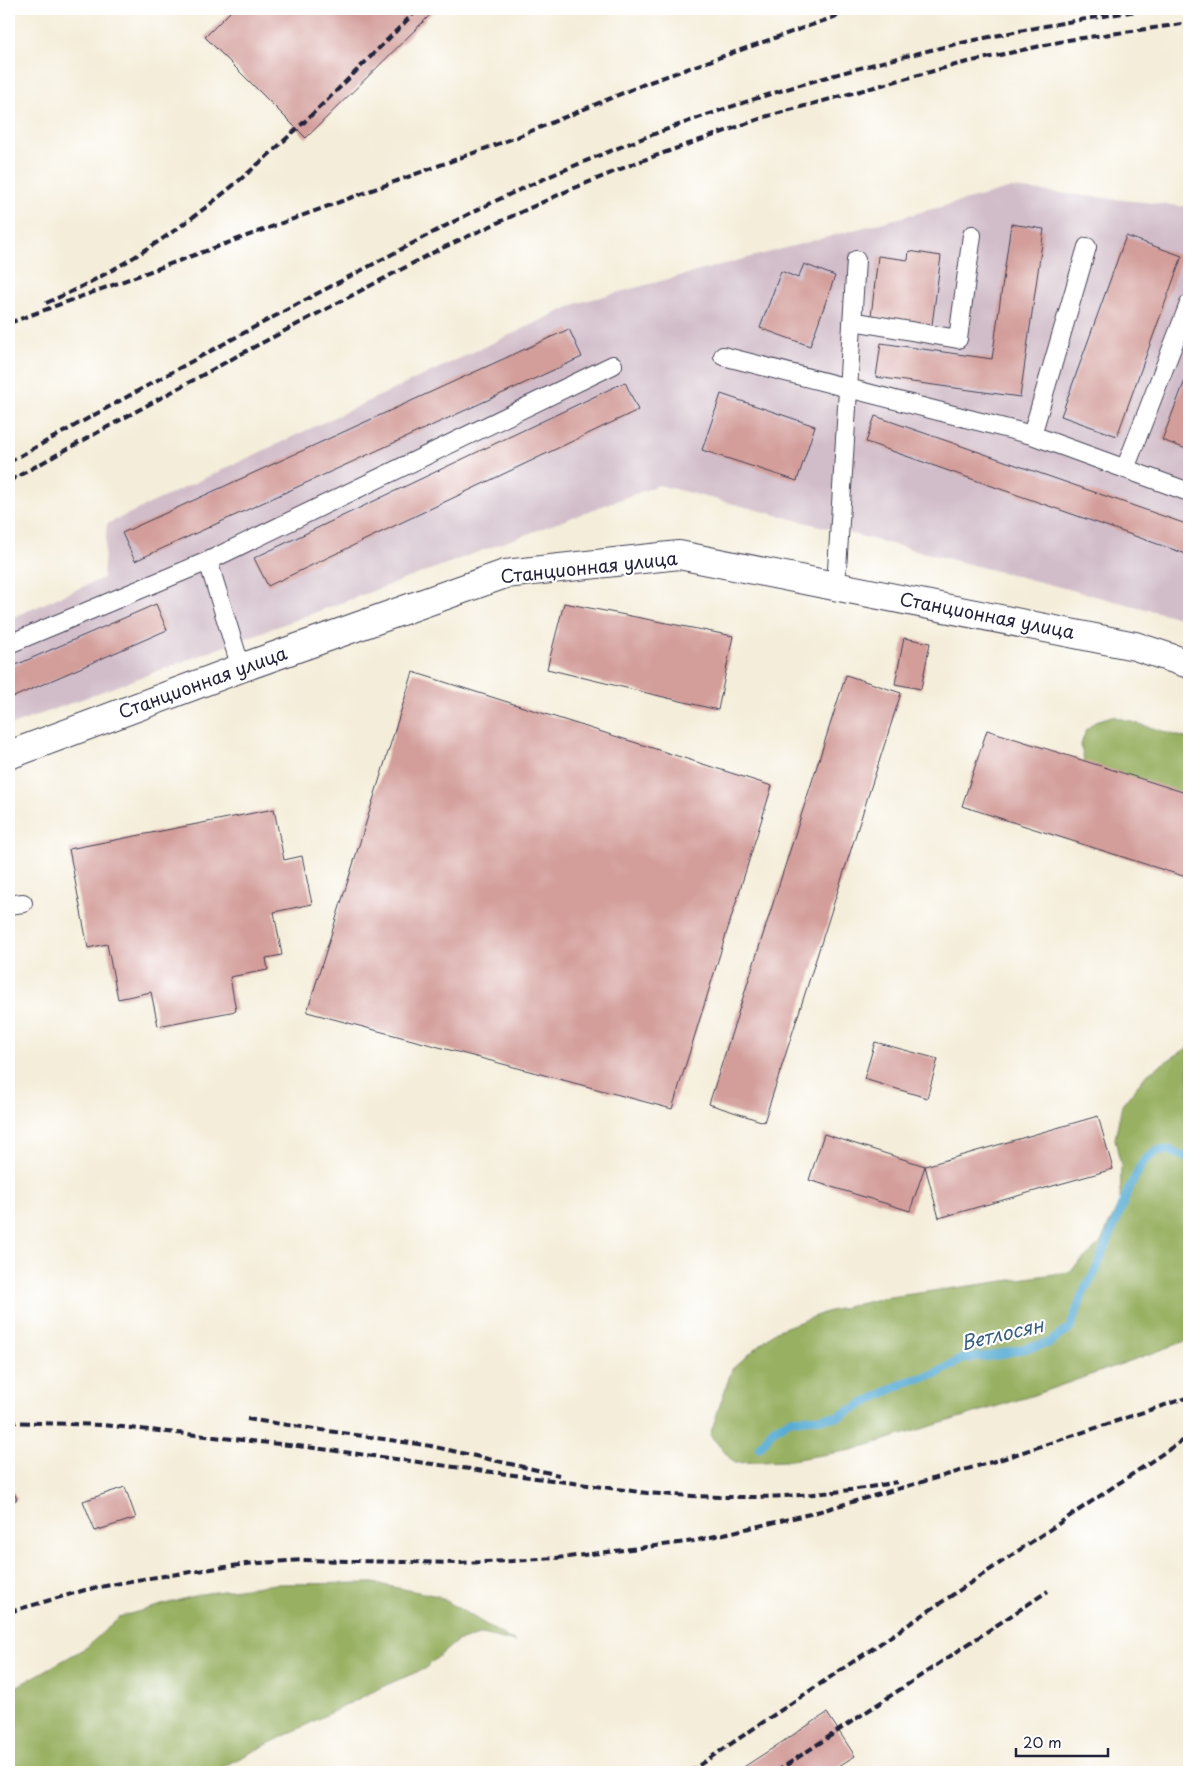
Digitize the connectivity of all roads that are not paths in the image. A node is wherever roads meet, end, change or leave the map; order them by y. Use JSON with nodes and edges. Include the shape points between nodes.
{"nodes":[{"id":1,"x":972,"y":235,"type":"dead end"},
{"id":2,"x":1087,"y":246,"type":"dead end"},
{"id":3,"x":856,"y":260,"type":"dead end"},
{"id":4,"x":1189,"y":304,"type":"edge"},
{"id":5,"x":852,"y":321,"type":"junction"},
{"id":6,"x":723,"y":356,"type":"dead end"},
{"id":7,"x":613,"y":365,"type":"dead end"},
{"id":8,"x":848,"y":388,"type":"junction"},
{"id":9,"x":1032,"y":436,"type":"junction"},
{"id":10,"x":1125,"y":469,"type":"junction"},
{"id":11,"x":1189,"y":492,"type":"edge"},
{"id":12,"x":208,"y":561,"type":"junction"},
{"id":13,"x":836,"y":586,"type":"junction"},
{"id":14,"x":9,"y":644,"type":"edge"},
{"id":15,"x":1189,"y":664,"type":"edge"},
{"id":16,"x":241,"y":668,"type":"junction"},
{"id":17,"x":9,"y":755,"type":"edge"}],
"edges":[{"from":1,"to":5,"type":"lane","via":[[958,339]]},
{"from":2,"to":9,"type":"lane"},
{"from":3,"to":5,"type":"lane"},
{"from":4,"to":10,"type":"lane"},
{"from":5,"to":8,"type":"lane"},
{"from":6,"to":8,"type":"lane"},
{"from":7,"to":12,"type":"lane"},
{"from":8,"to":9,"type":"lane"},
{"from":8,"to":13,"type":"lane"},
{"from":9,"to":10,"type":"lane"},
{"from":10,"to":11,"type":"lane"},
{"from":12,"to":14,"type":"lane"},
{"from":12,"to":16,"type":"lane"},
{"from":13,"to":15,"type":"street","name":"Станционная улица","via":[[1135,646]]},
{"from":13,"to":16,"type":"street","name":"Станционная улица","via":[[679,555],[505,574]]},
{"from":16,"to":17,"type":"street","name":"Станционная улица"}]}
